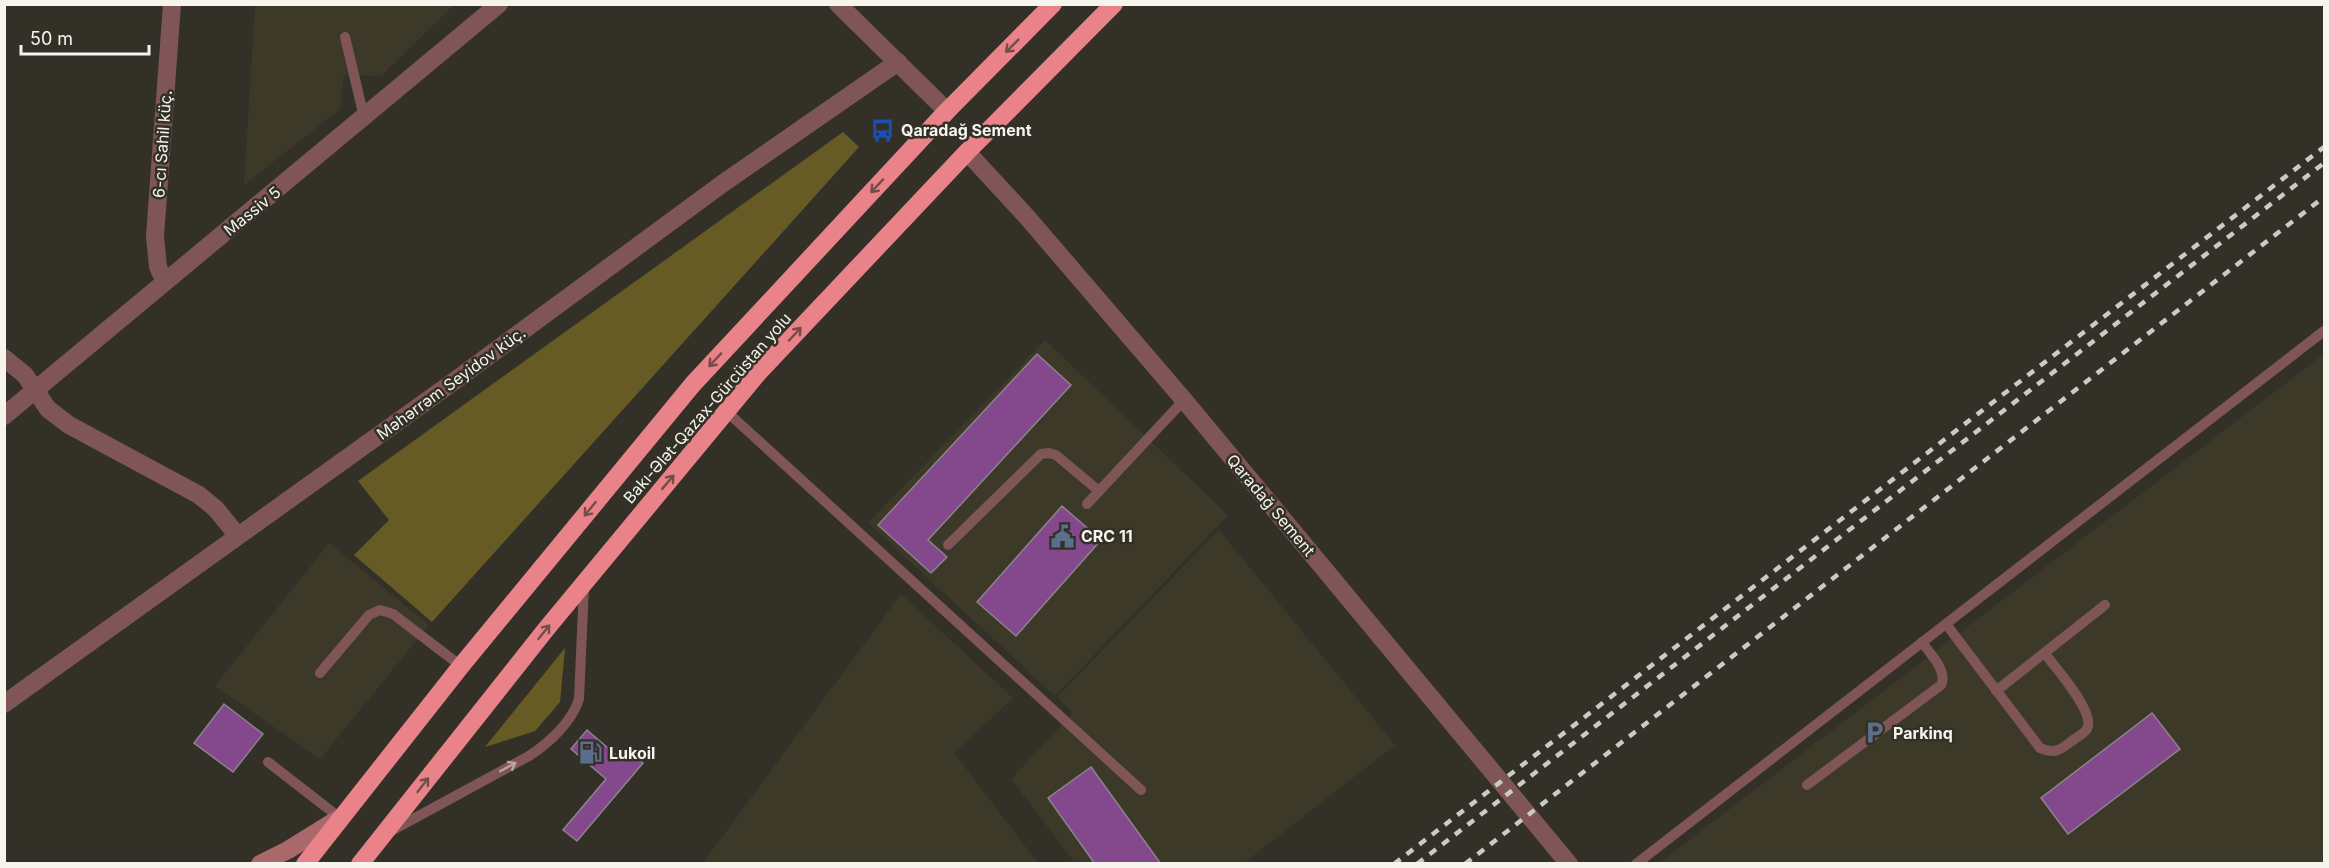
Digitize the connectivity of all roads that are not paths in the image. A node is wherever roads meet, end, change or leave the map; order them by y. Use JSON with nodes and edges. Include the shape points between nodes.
{"nodes":[{"id":1,"x":172,"y":4,"type":"edge"},
{"id":2,"x":499,"y":4,"type":"edge"},
{"id":3,"x":838,"y":4,"type":"edge"},
{"id":4,"x":1053,"y":4,"type":"edge"},
{"id":5,"x":1113,"y":4,"type":"edge"},
{"id":6,"x":345,"y":37,"type":"dead end"},
{"id":7,"x":898,"y":63,"type":"junction"},
{"id":8,"x":947,"y":111,"type":"junction"},
{"id":9,"x":364,"y":117,"type":"junction"},
{"id":10,"x":967,"y":152,"type":"junction"},
{"id":11,"x":165,"y":282,"type":"junction"},
{"id":12,"x":2325,"y":331,"type":"edge"},
{"id":13,"x":4,"y":358,"type":"edge"},
{"id":14,"x":35,"y":391,"type":"junction"},
{"id":15,"x":1184,"y":400,"type":"junction"},
{"id":16,"x":726,"y":411,"type":"junction"},
{"id":17,"x":4,"y":416,"type":"edge"},
{"id":18,"x":1099,"y":491,"type":"junction"},
{"id":19,"x":1087,"y":504,"type":"dead end"},
{"id":20,"x":237,"y":535,"type":"junction"},
{"id":21,"x":948,"y":545,"type":"dead end"},
{"id":22,"x":584,"y":582,"type":"junction"},
{"id":23,"x":2105,"y":605,"type":"dead end"},
{"id":24,"x":1946,"y":624,"type":"junction"},
{"id":25,"x":1922,"y":642,"type":"junction"},
{"id":26,"x":2045,"y":654,"type":"junction"},
{"id":27,"x":461,"y":666,"type":"junction"},
{"id":28,"x":320,"y":673,"type":"dead end"},
{"id":29,"x":1996,"y":691,"type":"junction"},
{"id":30,"x":4,"y":704,"type":"edge"},
{"id":31,"x":268,"y":762,"type":"dead end"},
{"id":32,"x":1808,"y":785,"type":"dead end"},
{"id":33,"x":1141,"y":790,"type":"dead end"},
{"id":34,"x":340,"y":818,"type":"junction"},
{"id":35,"x":383,"y":835,"type":"junction"},
{"id":36,"x":260,"y":864,"type":"edge"},
{"id":37,"x":305,"y":864,"type":"edge"},
{"id":38,"x":360,"y":864,"type":"edge"},
{"id":39,"x":1569,"y":864,"type":"edge"},
{"id":40,"x":1636,"y":864,"type":"edge"}],
"edges":[{"from":1,"to":11,"type":"street","name":"6-cı Sahil küç.","via":[[154,236],[158,267]]},
{"from":2,"to":9,"type":"street","name":"Massiv 5"},
{"from":3,"to":7,"type":"street"},
{"from":4,"to":8,"type":"highway","name":"Bakı-Ələt-Qazax-Gürcüstan yolu","one_way":true},
{"from":5,"to":10,"type":"highway","name":"Bakı-Ələt-Qazax-Gürcüstan yolu"},
{"from":6,"to":9,"type":"lane"},
{"from":7,"to":8,"type":"street"},
{"from":7,"to":20,"type":"street","name":"Məhərrəm Seyidov küç.","via":[[722,184]]},
{"from":8,"to":27,"type":"highway","name":"Bakı-Ələt-Qazax-Gürcüstan yolu","one_way":true,"via":[[693,384]]},
{"from":9,"to":11,"type":"street","name":"Massiv 5"},
{"from":10,"to":15,"type":"street","name":"Qaradağ Sement"},
{"from":16,"to":10,"type":"highway","name":"Bakı-Ələt-Qazax-Gürcüstan yolu","one_way":true},
{"from":11,"to":14,"type":"street","name":"Massiv 5"},
{"from":12,"to":24,"type":"lane"},
{"from":13,"to":14,"type":"street","via":[[25,375]]},
{"from":14,"to":17,"type":"street","name":"Massiv 5"},
{"from":14,"to":20,"type":"street","via":[[48,409],[69,424],[199,495]]},
{"from":15,"to":18,"type":"lane"},
{"from":15,"to":39,"type":"street","name":"Qaradağ Sement"},
{"from":22,"to":16,"type":"highway","name":"Bakı-Ələt-Qazax-Gürcüstan yolu","one_way":true},
{"from":16,"to":33,"type":"lane"},
{"from":18,"to":19,"type":"lane"},
{"from":18,"to":21,"type":"lane","via":[[1056,455],[1041,454]]},
{"from":20,"to":30,"type":"street","name":"Məhərrəm Seyidov küç."},
{"from":35,"to":22,"type":"highway","name":"Bakı-Ələt-Qazax-Gürcüstan yolu","one_way":true},
{"from":35,"to":22,"type":"lane","one_way":true,"via":[[529,756],[575,711],[579,699]]},
{"from":23,"to":26,"type":"lane"},
{"from":24,"to":25,"type":"lane"},
{"from":24,"to":29,"type":"lane"},
{"from":25,"to":32,"type":"lane","via":[[1943,672],[1941,685]]},
{"from":25,"to":40,"type":"lane"},
{"from":26,"to":29,"type":"lane"},
{"from":26,"to":29,"type":"lane","via":[[2090,719],[2087,729],[2059,751],[2040,748]]},
{"from":27,"to":28,"type":"lane","via":[[393,614],[380,610],[369,615]]},
{"from":27,"to":34,"type":"highway","name":"Bakı-Ələt-Qazax-Gürcüstan yolu"},
{"from":31,"to":34,"type":"lane"},
{"from":34,"to":36,"type":"main road"},
{"from":34,"to":37,"type":"highway","name":"Bakı-Ələt-Qazax-Gürcüstan yolu"},
{"from":35,"to":38,"type":"highway","name":"Bakı-Ələt-Qazax-Gürcüstan yolu"}]}
